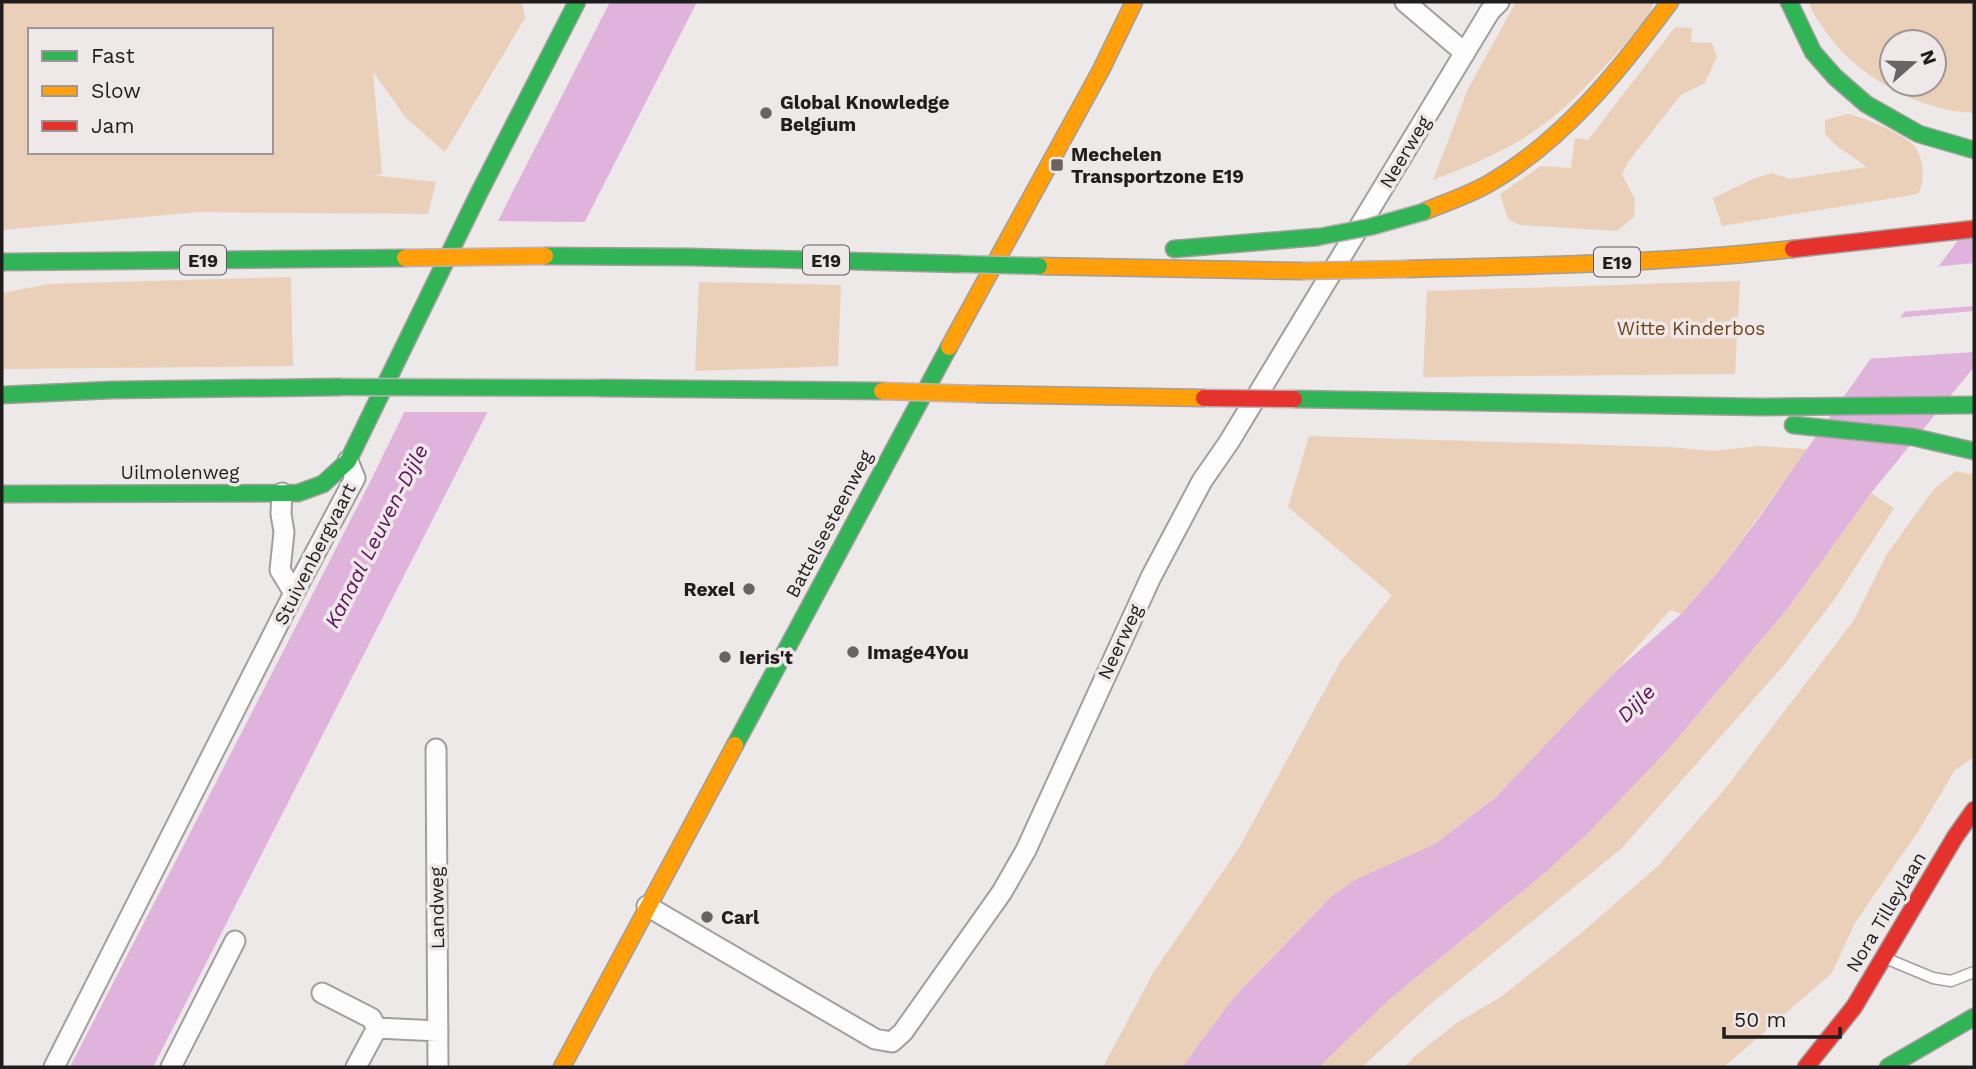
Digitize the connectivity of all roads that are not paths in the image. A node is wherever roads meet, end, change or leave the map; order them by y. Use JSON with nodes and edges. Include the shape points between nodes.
{"nodes":[{"id":1,"x":577,"y":2,"type":"edge"},
{"id":2,"x":1135,"y":2,"type":"edge"},
{"id":3,"x":1405,"y":2,"type":"edge"},
{"id":4,"x":1499,"y":2,"type":"edge"},
{"id":5,"x":1670,"y":2,"type":"edge"},
{"id":6,"x":1789,"y":2,"type":"edge"},
{"id":7,"x":1465,"y":53,"type":"junction"},
{"id":8,"x":1974,"y":150,"type":"edge"},
{"id":9,"x":1974,"y":229,"type":"edge"},
{"id":10,"x":1153,"y":249,"type":"dead end"},
{"id":11,"x":1128,"y":250,"type":"dead end"},
{"id":12,"x":2,"y":262,"type":"edge"},
{"id":13,"x":1083,"y":267,"type":"junction"},
{"id":14,"x":2,"y":395,"type":"edge"},
{"id":15,"x":1974,"y":405,"type":"edge"},
{"id":16,"x":1765,"y":419,"type":"junction"},
{"id":17,"x":1972,"y":451,"type":"edge"},
{"id":18,"x":348,"y":461,"type":"junction"},
{"id":19,"x":282,"y":493,"type":"junction"},
{"id":20,"x":2,"y":494,"type":"edge"},
{"id":21,"x":294,"y":593,"type":"junction"},
{"id":22,"x":436,"y":749,"type":"dead end"},
{"id":23,"x":1974,"y":810,"type":"edge"},
{"id":24,"x":647,"y":906,"type":"junction"},
{"id":25,"x":234,"y":941,"type":"dead end"},
{"id":26,"x":1884,"y":958,"type":"junction"},
{"id":27,"x":1974,"y":972,"type":"edge"},
{"id":28,"x":322,"y":993,"type":"dead end"},
{"id":29,"x":1974,"y":1017,"type":"edge"},
{"id":30,"x":377,"y":1028,"type":"junction"},
{"id":31,"x":438,"y":1031,"type":"junction"},
{"id":32,"x":54,"y":1067,"type":"edge"},
{"id":33,"x":171,"y":1067,"type":"edge"},
{"id":34,"x":356,"y":1067,"type":"edge"},
{"id":35,"x":438,"y":1067,"type":"edge"},
{"id":36,"x":562,"y":1067,"type":"edge"},
{"id":37,"x":1806,"y":1067,"type":"edge"},
{"id":38,"x":1888,"y":1067,"type":"edge"}],
"edges":[{"from":1,"to":18,"type":"main road","name":"Stuivenbergvaart"},
{"from":2,"to":24,"type":"main road","name":"Battelsesteenweg"},
{"from":3,"to":7,"type":"street"},
{"from":4,"to":7,"type":"street","name":"Neerweg"},
{"from":5,"to":10,"type":"main road","bridge":true,"via":[[1628,60],[1584,107],[1548,142],[1487,184],[1423,212],[1370,227],[1318,237]]},
{"from":6,"to":8,"type":"main road","via":[[1813,52],[1866,104],[1919,134]]},
{"from":7,"to":24,"type":"street","name":"Neerweg","via":[[1202,481],[1151,577],[1026,850],[1002,892],[904,1032],[892,1042],[875,1039]]},
{"from":9,"to":13,"type":"main road","number":"E19","bridge":true,"via":[[1737,255],[1567,265],[1302,271]]},
{"from":11,"to":13,"type":"main road"},
{"from":12,"to":13,"type":"main road","number":"E19","bridge":true,"via":[[691,257]]},
{"from":14,"to":16,"type":"main road","bridge":true,"via":[[340,387],[882,391],[1710,405]]},
{"from":15,"to":16,"type":"main road"},
{"from":16,"to":17,"type":"main road","via":[[1913,437]]},
{"from":18,"to":19,"type":"main road","name":"Uilmolenweg","via":[[323,484]]},
{"from":18,"to":21,"type":"street","name":"Stuivenbergvaart","via":[[355,478]]},
{"from":19,"to":20,"type":"main road","name":"Uilmolenweg"},
{"from":19,"to":21,"type":"street","via":[[280,570]]},
{"from":21,"to":32,"type":"street","name":"Stuivenbergvaart"},
{"from":22,"to":31,"type":"street","name":"Landweg"},
{"from":23,"to":26,"type":"main road","name":"Nora Tilleylaan"},
{"from":24,"to":36,"type":"main road","name":"Battelsesteenweg"},
{"from":25,"to":33,"type":"street"},
{"from":26,"to":27,"type":"lane","via":[[1951,981]]},
{"from":26,"to":37,"type":"main road","name":"Nora Tilleylaan","via":[[1854,1007]]},
{"from":28,"to":30,"type":"street","via":[[371,1018]]},
{"from":29,"to":38,"type":"main road"},
{"from":30,"to":31,"type":"street"},
{"from":30,"to":34,"type":"street"},
{"from":31,"to":35,"type":"street","name":"Landweg"}]}
